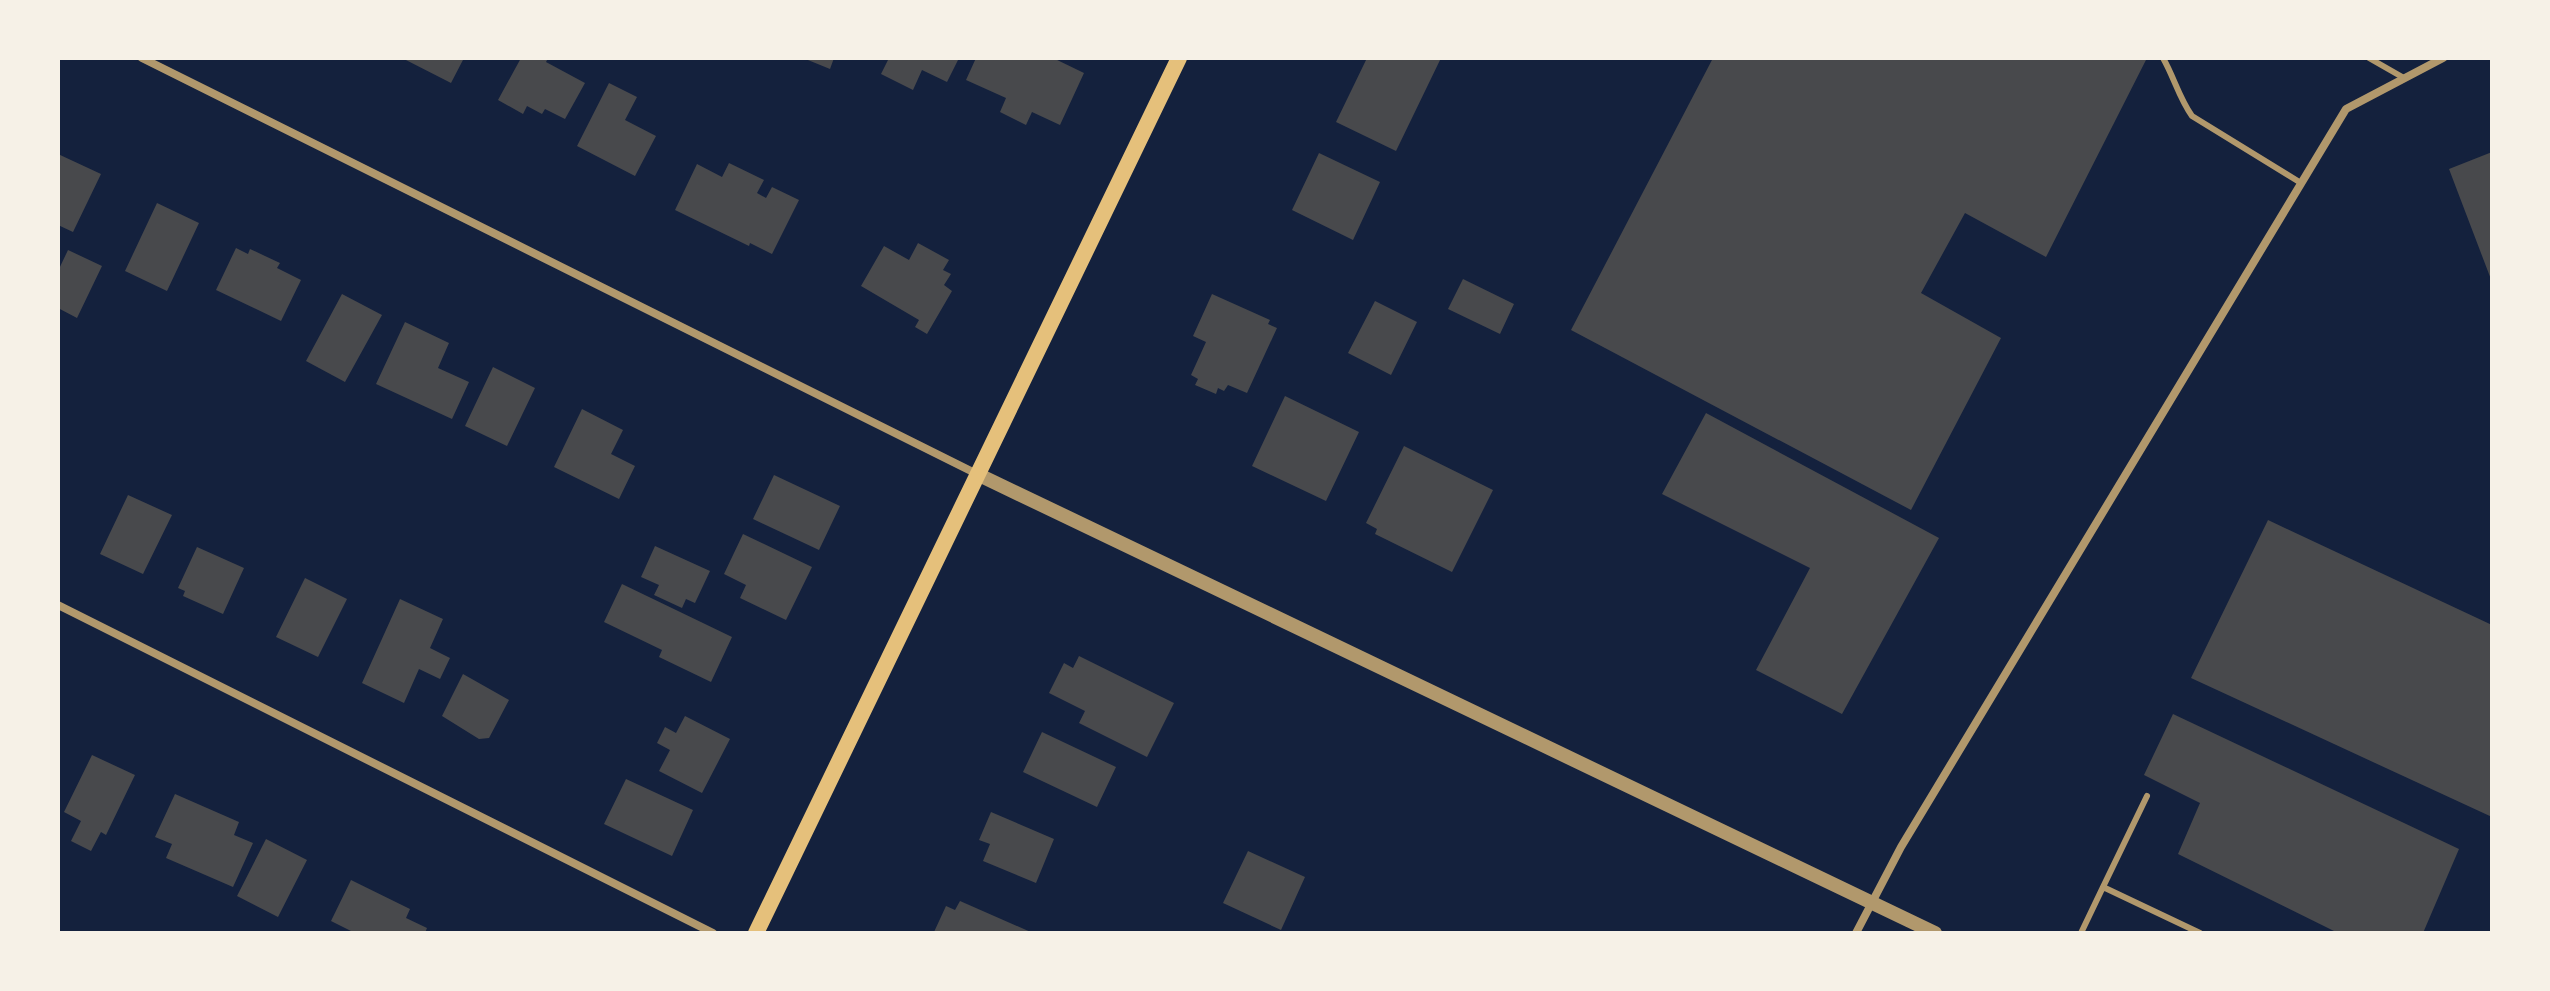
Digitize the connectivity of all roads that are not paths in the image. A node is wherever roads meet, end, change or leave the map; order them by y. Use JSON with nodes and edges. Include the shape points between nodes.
{"nodes":[{"id":1,"x":142,"y":58,"type":"edge"},
{"id":2,"x":1179,"y":58,"type":"edge"},
{"id":3,"x":2163,"y":58,"type":"edge"},
{"id":4,"x":2369,"y":58,"type":"edge"},
{"id":5,"x":2443,"y":58,"type":"edge"},
{"id":6,"x":2404,"y":78,"type":"junction"},
{"id":7,"x":2301,"y":183,"type":"junction"},
{"id":8,"x":977,"y":474,"type":"junction"},
{"id":9,"x":58,"y":605,"type":"edge"},
{"id":10,"x":2147,"y":796,"type":"dead end"},
{"id":11,"x":2103,"y":887,"type":"junction"},
{"id":12,"x":1870,"y":903,"type":"junction"},
{"id":13,"x":713,"y":933,"type":"edge"},
{"id":14,"x":756,"y":933,"type":"edge"},
{"id":15,"x":1856,"y":933,"type":"edge"},
{"id":16,"x":1935,"y":933,"type":"edge"},
{"id":17,"x":2081,"y":933,"type":"edge"},
{"id":18,"x":2200,"y":933,"type":"edge"}],
"edges":[{"from":1,"to":8,"type":"street"},
{"from":2,"to":8,"type":"main road"},
{"from":3,"to":7,"type":"lane","via":[[2192,116]]},
{"from":4,"to":6,"type":"lane"},
{"from":5,"to":6,"type":"street"},
{"from":6,"to":7,"type":"street","via":[[2346,109]]},
{"from":7,"to":12,"type":"street"},
{"from":8,"to":12,"type":"street"},
{"from":8,"to":14,"type":"main road"},
{"from":9,"to":13,"type":"street"},
{"from":10,"to":11,"type":"lane"},
{"from":11,"to":17,"type":"lane"},
{"from":11,"to":18,"type":"lane"},
{"from":12,"to":15,"type":"street"},
{"from":12,"to":16,"type":"street"}]}
